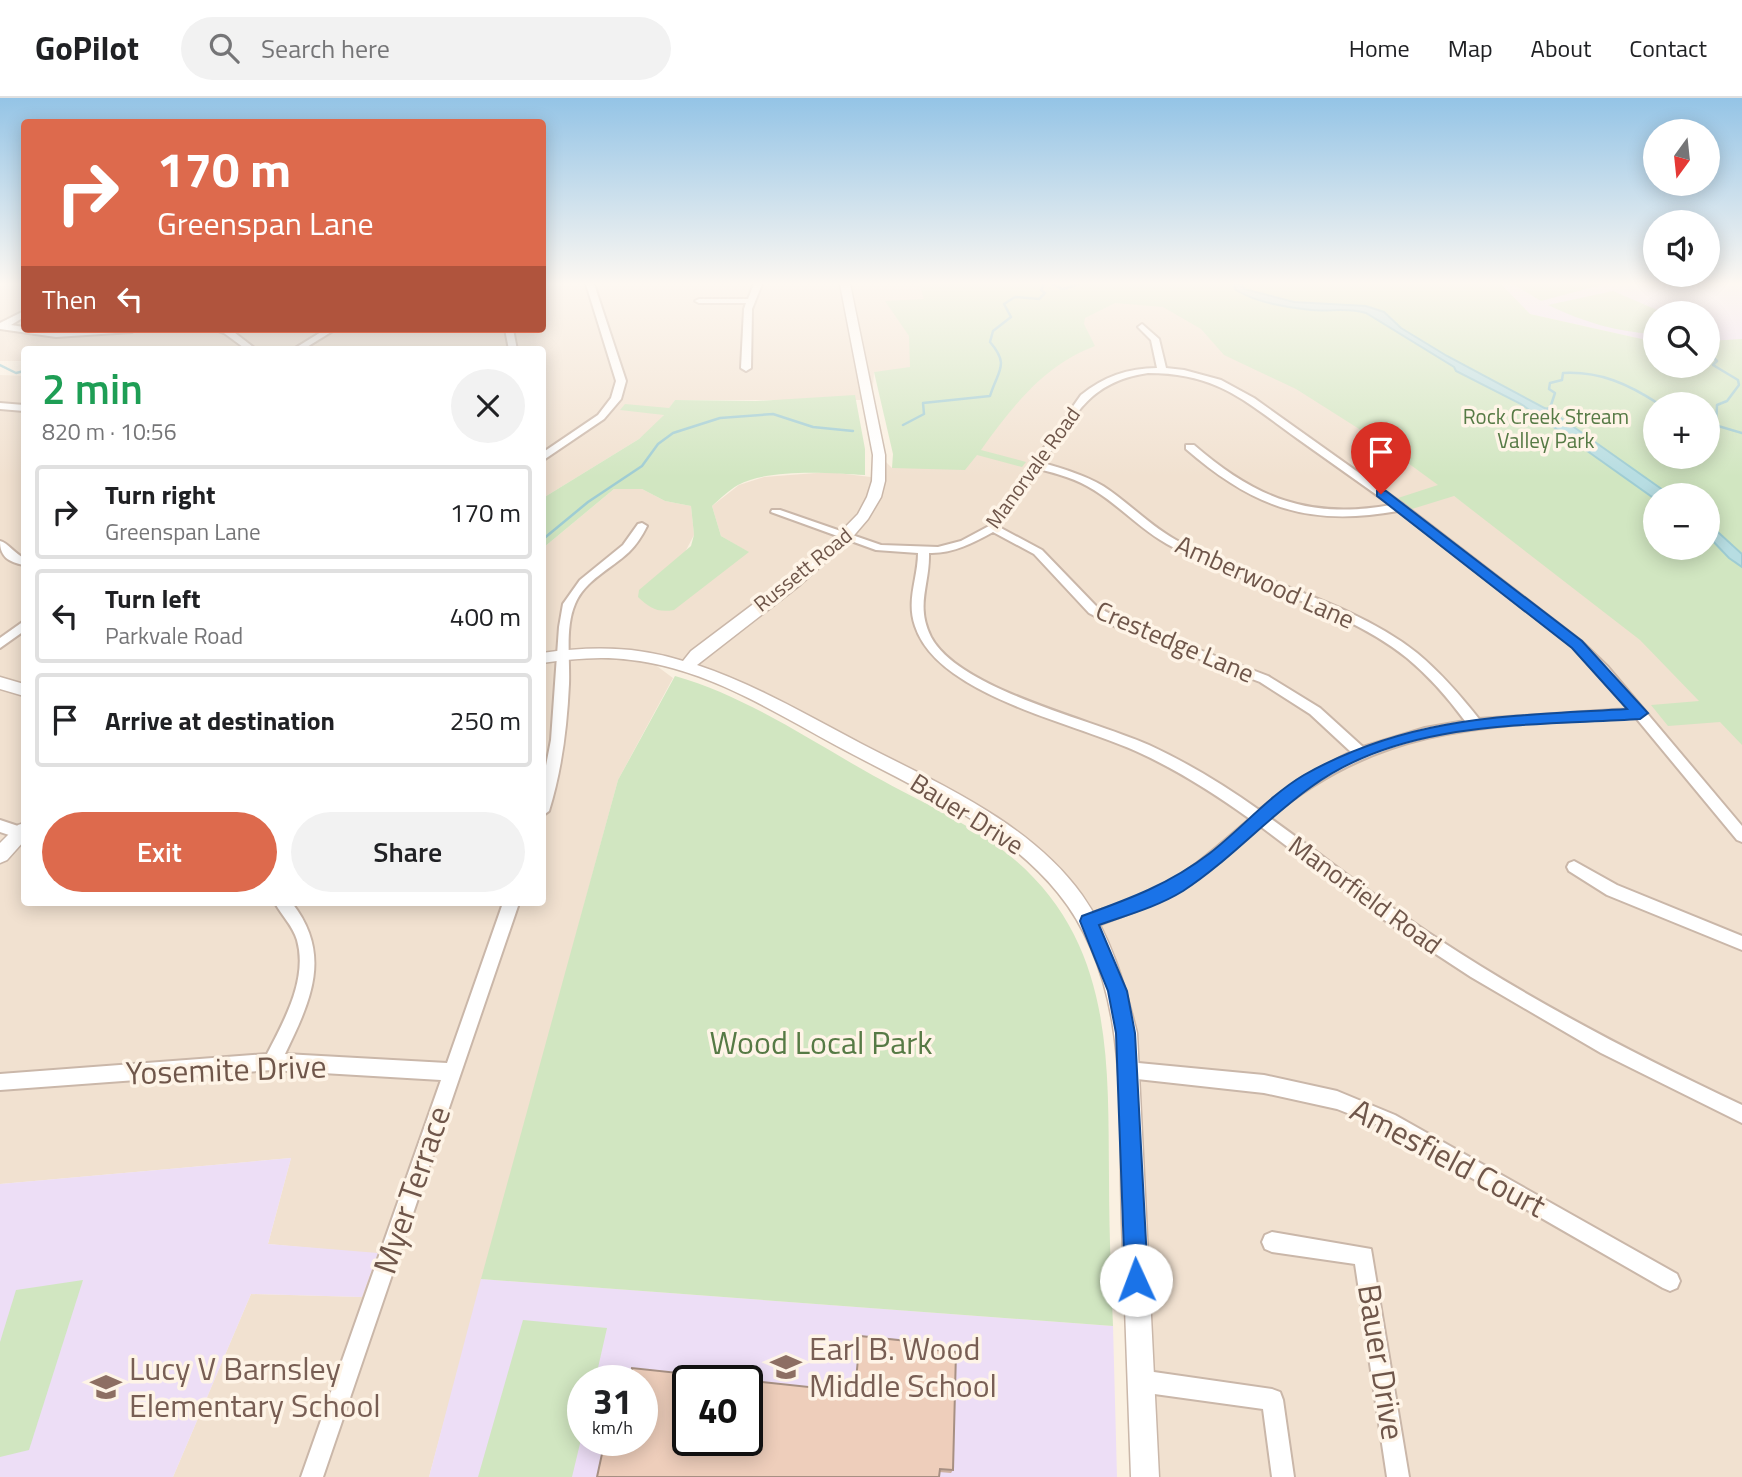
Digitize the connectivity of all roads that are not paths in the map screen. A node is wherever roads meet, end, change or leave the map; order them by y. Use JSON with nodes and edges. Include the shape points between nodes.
{"nodes":[{"id":1,"x":611,"y":348,"type":"edge"},
{"id":2,"x":748,"y":348,"type":"edge"},
{"id":3,"x":858,"y":348,"type":"edge"},
{"id":4,"x":1158,"y":348,"type":"edge"},
{"id":5,"x":747,"y":368,"type":"dead end"},
{"id":6,"x":1163,"y":371,"type":"junction"},
{"id":7,"x":0,"y":406,"type":"edge"},
{"id":8,"x":21,"y":408,"type":"edge"},
{"id":9,"x":1190,"y":447,"type":"dead end"},
{"id":10,"x":546,"y":455,"type":"edge"},
{"id":11,"x":1038,"y":465,"type":"junction"},
{"id":12,"x":1399,"y":507,"type":"junction"},
{"id":13,"x":776,"y":512,"type":"dead end"},
{"id":14,"x":642,"y":526,"type":"dead end"},
{"id":15,"x":993,"y":528,"type":"junction"},
{"id":16,"x":848,"y":536,"type":"junction"},
{"id":17,"x":0,"y":544,"type":"edge"},
{"id":18,"x":923,"y":550,"type":"junction"},
{"id":19,"x":21,"y":561,"type":"edge"},
{"id":20,"x":21,"y":627,"type":"edge"},
{"id":21,"x":0,"y":643,"type":"edge"},
{"id":22,"x":564,"y":655,"type":"junction"},
{"id":23,"x":546,"y":657,"type":"edge"},
{"id":24,"x":685,"y":668,"type":"junction"},
{"id":25,"x":0,"y":683,"type":"edge"},
{"id":26,"x":21,"y":689,"type":"edge"},
{"id":27,"x":1640,"y":713,"type":"junction"},
{"id":28,"x":1475,"y":724,"type":"junction"},
{"id":29,"x":1361,"y":753,"type":"junction"},
{"id":30,"x":546,"y":796,"type":"edge"},
{"id":31,"x":1260,"y":820,"type":"junction"},
{"id":32,"x":0,"y":826,"type":"edge"},
{"id":33,"x":21,"y":831,"type":"edge"},
{"id":34,"x":21,"y":833,"type":"edge"},
{"id":35,"x":1742,"y":836,"type":"edge"},
{"id":36,"x":0,"y":855,"type":"edge"},
{"id":37,"x":1574,"y":867,"type":"dead end"},
{"id":38,"x":285,"y":906,"type":"edge"},
{"id":39,"x":510,"y":906,"type":"edge"},
{"id":40,"x":1089,"y":921,"type":"junction"},
{"id":41,"x":1742,"y":943,"type":"edge"},
{"id":42,"x":272,"y":1062,"type":"junction"},
{"id":43,"x":1128,"y":1070,"type":"junction"},
{"id":44,"x":452,"y":1072,"type":"junction"},
{"id":45,"x":0,"y":1082,"type":"edge"},
{"id":46,"x":1742,"y":1114,"type":"edge"},
{"id":47,"x":1272,"y":1242,"type":"dead end"},
{"id":48,"x":1670,"y":1281,"type":"dead end"},
{"id":49,"x":1140,"y":1381,"type":"junction"},
{"id":50,"x":312,"y":1477,"type":"edge"},
{"id":51,"x":1145,"y":1477,"type":"edge"},
{"id":52,"x":1283,"y":1477,"type":"edge"},
{"id":53,"x":1398,"y":1477,"type":"edge"}],
"edges":[{"from":1,"to":10,"type":"street","via":[[621,381],[616,399],[601,417]]},
{"from":2,"to":5,"type":"street"},
{"from":3,"to":16,"type":"street","name":"Russett Road","via":[[880,478],[870,507]]},
{"from":4,"to":6,"type":"street"},
{"from":6,"to":11,"type":"street","name":"Manorvale Road","via":[[1128,373],[1097,383]]},
{"from":6,"to":12,"type":"street","name":"Manorvale Road","via":[[1202,377],[1232,389]]},
{"from":7,"to":8,"type":"street"},
{"from":9,"to":12,"type":"street","via":[[1228,477],[1301,511],[1355,516]]},
{"from":11,"to":15,"type":"street","name":"Manorvale Road"},
{"from":11,"to":28,"type":"street","name":"Amberwood Lane","via":[[1090,482],[1171,541],[1379,633],[1434,672]]},
{"from":12,"to":27,"type":"street","name":"Manorvale Road","via":[[1577,644]]},
{"from":13,"to":16,"type":"street","name":"Manorvale Road"},
{"from":14,"to":22,"type":"street","via":[[629,547],[571,599]]},
{"from":15,"to":18,"type":"street","name":"Manorvale Road","via":[[965,543]]},
{"from":15,"to":29,"type":"street","name":"Crestedge Lane","via":[[1038,552],[1093,610],[1264,679],[1315,711]]},
{"from":16,"to":18,"type":"street","name":"Manorvale Road","via":[[880,548]]},
{"from":16,"to":24,"type":"street","name":"Russett Road"},
{"from":17,"to":19,"type":"street"},
{"from":18,"to":31,"type":"street","name":"Manorfield Road","via":[[917,591],[919,626],[951,667],[979,685],[1152,752],[1210,784]]},
{"from":20,"to":21,"type":"street"},
{"from":22,"to":23,"type":"street","name":"Bauer Drive"},
{"from":22,"to":24,"type":"street","name":"Bauer Drive","via":[[625,654]]},
{"from":22,"to":30,"type":"street","via":[[556,757]]},
{"from":24,"to":40,"type":"street","name":"Bauer Drive","via":[[767,701],[974,813],[1038,860]]},
{"from":25,"to":26,"type":"street"},
{"from":27,"to":28,"type":"street"},
{"from":27,"to":35,"type":"street","name":"Manorvale Road"},
{"from":28,"to":29,"type":"street","via":[[1421,733]]},
{"from":29,"to":31,"type":"street","via":[[1307,781]]},
{"from":31,"to":40,"type":"street","via":[[1175,887]]},
{"from":31,"to":46,"type":"street","name":"Manorfield Road","via":[[1462,964],[1571,1029]]},
{"from":32,"to":33,"type":"street"},
{"from":34,"to":36,"type":"street"},
{"from":37,"to":41,"type":"street","via":[[1612,890]]},
{"from":38,"to":42,"type":"street","via":[[305,936],[310,967],[300,1005]]},
{"from":39,"to":44,"type":"street","name":"Myer Terrace"},
{"from":40,"to":43,"type":"street","name":"Bauer Drive","via":[[1118,991]]},
{"from":42,"to":44,"type":"street","name":"Yosemite Drive"},
{"from":42,"to":45,"type":"street","name":"Yosemite Drive"},
{"from":43,"to":48,"type":"street","name":"Amesfield Court","via":[[1274,1086],[1337,1100],[1389,1121]]},
{"from":43,"to":49,"type":"street","name":"Bauer Drive"},
{"from":44,"to":50,"type":"street","name":"Myer Terrace"},
{"from":47,"to":53,"type":"street","name":"Bauer Drive","via":[[1364,1256]]},
{"from":49,"to":51,"type":"street","name":"Bauer Drive"},
{"from":49,"to":52,"type":"street","via":[[1272,1400]]}]}
